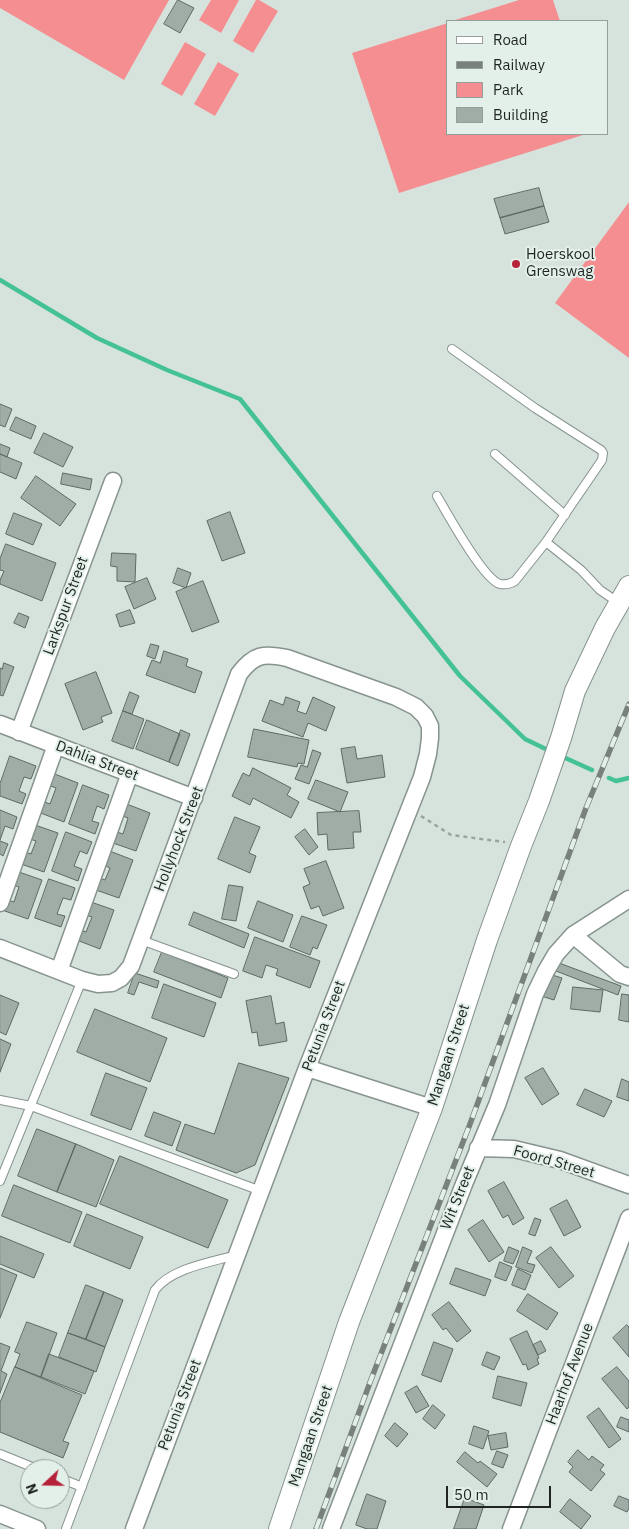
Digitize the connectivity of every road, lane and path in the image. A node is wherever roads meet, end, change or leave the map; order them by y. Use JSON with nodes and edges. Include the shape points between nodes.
{"nodes":[{"id":1,"x":452,"y":349,"type":"dead end"},
{"id":2,"x":496,"y":454,"type":"dead end"},
{"id":3,"x":113,"y":481,"type":"dead end"},
{"id":4,"x":437,"y":496,"type":"dead end"},
{"id":5,"x":565,"y":515,"type":"junction"},
{"id":6,"x":546,"y":542,"type":"junction"},
{"id":7,"x":629,"y":586,"type":"edge"},
{"id":8,"x":619,"y":604,"type":"junction"},
{"id":9,"x":239,"y":674,"type":"joint"},
{"id":10,"x":0,"y":724,"type":"edge"},
{"id":11,"x":19,"y":732,"type":"junction"},
{"id":12,"x":56,"y":746,"type":"junction"},
{"id":13,"x":130,"y":773,"type":"junction"},
{"id":14,"x":194,"y":798,"type":"junction"},
{"id":15,"x":411,"y":804,"type":"junction"},
{"id":16,"x":521,"y":846,"type":"junction"},
{"id":17,"x":629,"y":900,"type":"edge"},
{"id":18,"x":0,"y":903,"type":"edge"},
{"id":19,"x":573,"y":935,"type":"junction"},
{"id":20,"x":140,"y":940,"type":"junction"},
{"id":21,"x":0,"y":948,"type":"edge"},
{"id":22,"x":59,"y":971,"type":"junction"},
{"id":23,"x":234,"y":974,"type":"dead end"},
{"id":24,"x":629,"y":977,"type":"edge"},
{"id":25,"x":82,"y":980,"type":"junction"},
{"id":26,"x":307,"y":1068,"type":"junction"},
{"id":27,"x":0,"y":1100,"type":"edge"},
{"id":28,"x":30,"y":1106,"type":"junction"},
{"id":29,"x":432,"y":1108,"type":"junction"},
{"id":30,"x":478,"y":1148,"type":"junction"},
{"id":31,"x":0,"y":1181,"type":"edge"},
{"id":32,"x":629,"y":1185,"type":"edge"},
{"id":33,"x":261,"y":1190,"type":"junction"},
{"id":34,"x":629,"y":1218,"type":"edge"},
{"id":35,"x":237,"y":1254,"type":"junction"},
{"id":36,"x":0,"y":1454,"type":"edge"},
{"id":37,"x":20,"y":1462,"type":"edge"},
{"id":38,"x":70,"y":1482,"type":"edge"},
{"id":39,"x":82,"y":1487,"type":"junction"},
{"id":40,"x":0,"y":1514,"type":"edge"},
{"id":41,"x":38,"y":1529,"type":"edge"},
{"id":42,"x":66,"y":1529,"type":"edge"},
{"id":43,"x":134,"y":1529,"type":"edge"},
{"id":44,"x":279,"y":1529,"type":"edge"},
{"id":45,"x":331,"y":1529,"type":"edge"},
{"id":46,"x":511,"y":1529,"type":"edge"}],
"edges":[{"from":1,"to":5,"type":"lane","via":[[603,453],[602,460]]},
{"from":2,"to":5,"type":"lane"},
{"from":3,"to":11,"type":"street","name":"Larkspur Street"},
{"from":4,"to":6,"type":"lane","via":[[475,558],[499,584],[515,581]]},
{"from":5,"to":6,"type":"lane"},
{"from":6,"to":8,"type":"lane"},
{"from":7,"to":8,"type":"street","name":"Mangaan Street"},
{"from":8,"to":16,"type":"street","name":"Mangaan Street","via":[[575,691]]},
{"from":9,"to":14,"type":"street","name":"Hollyhock Street"},
{"from":9,"to":15,"type":"street","name":"Petunia Street","via":[[255,658],[273,655],[396,697],[416,707],[430,726],[430,738],[422,777]]},
{"from":10,"to":11,"type":"street","name":"Dahlia Street"},
{"from":11,"to":12,"type":"street","name":"Dahlia Street"},
{"from":12,"to":13,"type":"street","name":"Dahlia Street"},
{"from":12,"to":18,"type":"street"},
{"from":13,"to":14,"type":"street","name":"Dahlia Street"},
{"from":13,"to":22,"type":"street"},
{"from":14,"to":20,"type":"street","name":"Hollyhock Street"},
{"from":15,"to":16,"type":"path","via":[[422,818],[451,835]]},
{"from":15,"to":26,"type":"street","name":"Petunia Street"},
{"from":16,"to":29,"type":"street","name":"Mangaan Street"},
{"from":17,"to":19,"type":"street","name":"Wit Street"},
{"from":19,"to":24,"type":"street","via":[[620,974]]},
{"from":19,"to":30,"type":"street","name":"Wit Street","via":[[556,954],[535,994],[497,1105]]},
{"from":20,"to":23,"type":"lane"},
{"from":20,"to":25,"type":"street","name":"Hollyhock Street","via":[[131,966],[121,978],[98,984]]},
{"from":21,"to":22,"type":"street"},
{"from":22,"to":25,"type":"street"},
{"from":25,"to":28,"type":"lane"},
{"from":26,"to":29,"type":"street"},
{"from":26,"to":33,"type":"street","name":"Petunia Street"},
{"from":27,"to":28,"type":"lane"},
{"from":28,"to":31,"type":"lane"},
{"from":28,"to":33,"type":"lane"},
{"from":29,"to":44,"type":"street","name":"Mangaan Street","via":[[350,1322]]},
{"from":30,"to":32,"type":"street","name":"Foord Street","via":[[514,1149],[560,1160]]},
{"from":30,"to":45,"type":"street","name":"Wit Street"},
{"from":33,"to":35,"type":"street","name":"Petunia Street"},
{"from":34,"to":46,"type":"street","name":"Haarhof Avenue"},
{"from":35,"to":39,"type":"lane","via":[[178,1273],[160,1283],[155,1290]]},
{"from":35,"to":43,"type":"street","name":"Petunia Street"},
{"from":36,"to":37,"type":"lane"},
{"from":38,"to":39,"type":"lane"},
{"from":39,"to":42,"type":"lane"},
{"from":40,"to":41,"type":"street"}]}
